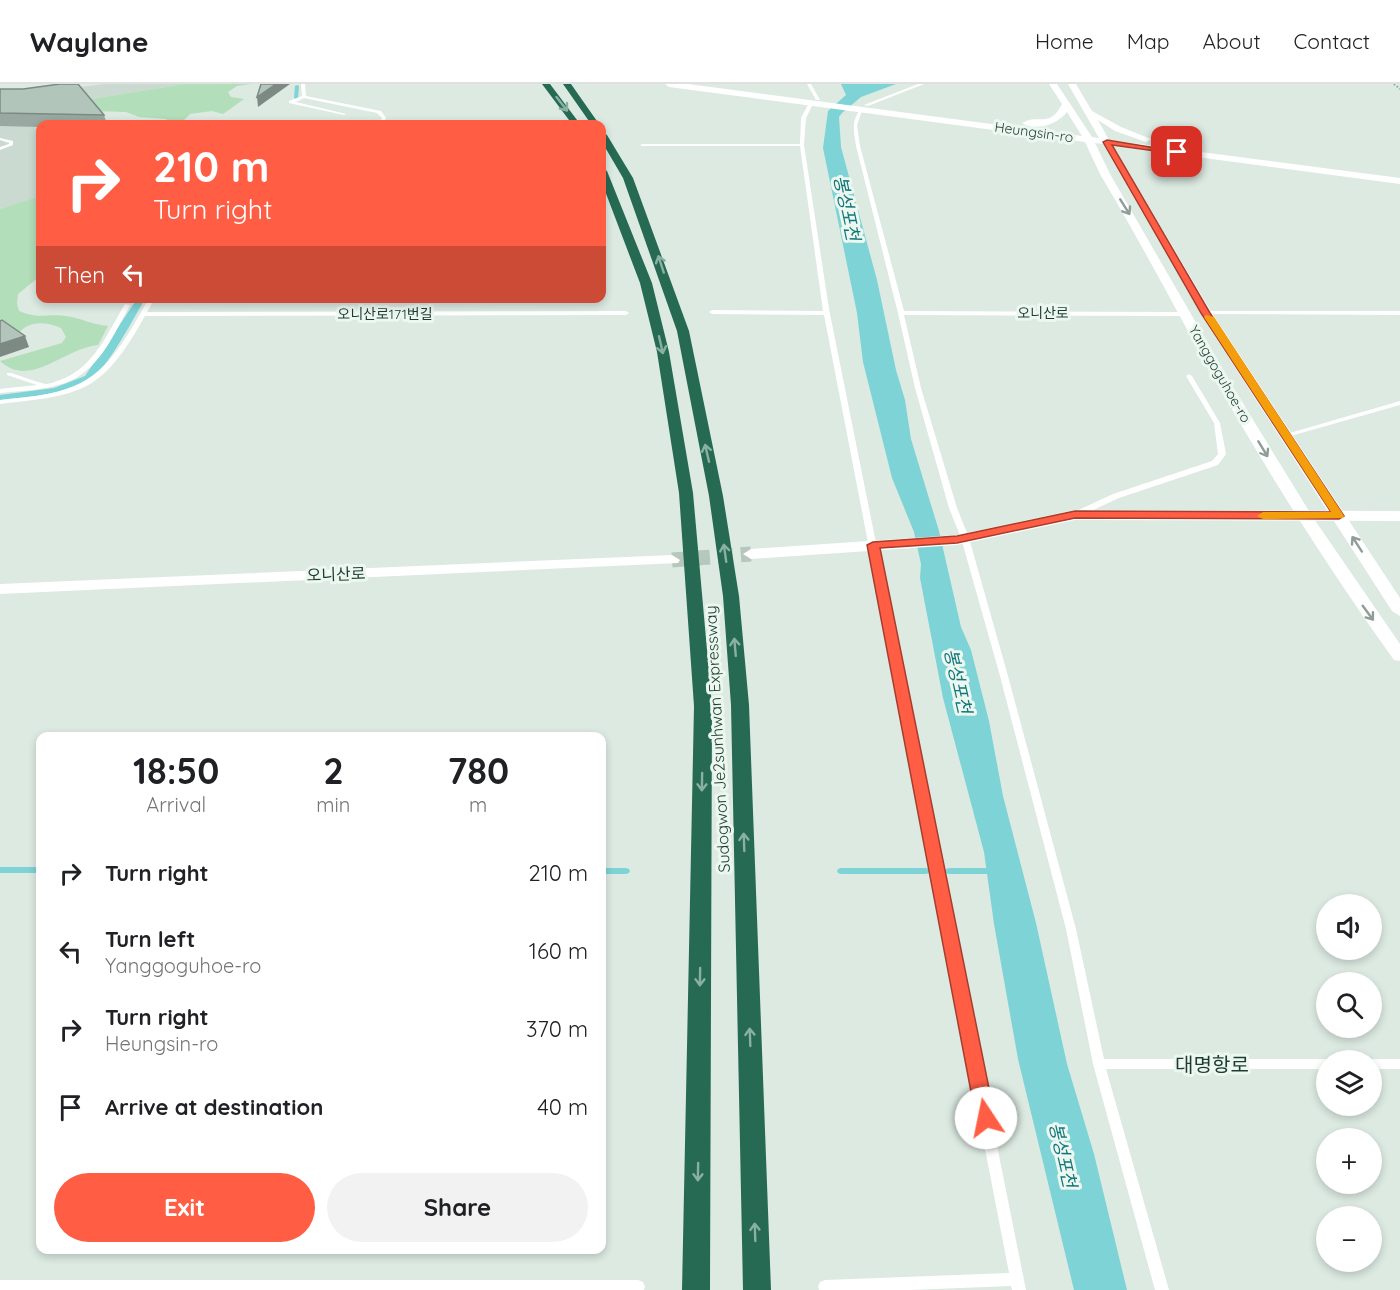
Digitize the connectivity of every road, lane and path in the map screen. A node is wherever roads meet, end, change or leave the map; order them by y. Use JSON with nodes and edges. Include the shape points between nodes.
{"nodes":[{"id":1,"x":303,"y":84,"type":"edge"},
{"id":2,"x":546,"y":84,"type":"edge"},
{"id":3,"x":567,"y":84,"type":"edge"},
{"id":4,"x":669,"y":84,"type":"edge"},
{"id":5,"x":704,"y":84,"type":"edge"},
{"id":6,"x":809,"y":84,"type":"edge"},
{"id":7,"x":922,"y":84,"type":"edge"},
{"id":8,"x":1053,"y":84,"type":"edge"},
{"id":9,"x":1072,"y":84,"type":"edge"},
{"id":10,"x":1394,"y":84,"type":"edge"},
{"id":11,"x":1400,"y":89,"type":"edge"},
{"id":12,"x":304,"y":97,"type":"junction"},
{"id":13,"x":816,"y":102,"type":"junction"},
{"id":14,"x":1065,"y":105,"type":"junction"},
{"id":15,"x":860,"y":108,"type":"junction"},
{"id":16,"x":1088,"y":109,"type":"junction"},
{"id":17,"x":344,"y":114,"type":"dead end"},
{"id":18,"x":383,"y":120,"type":"edge"},
{"id":19,"x":573,"y":120,"type":"edge"},
{"id":20,"x":592,"y":120,"type":"edge"},
{"id":21,"x":989,"y":124,"type":"junction"},
{"id":22,"x":1087,"y":137,"type":"junction"},
{"id":23,"x":0,"y":139,"type":"edge"},
{"id":24,"x":1106,"y":139,"type":"junction"},
{"id":25,"x":606,"y":142,"type":"edge"},
{"id":26,"x":642,"y":145,"type":"dead end"},
{"id":27,"x":802,"y":145,"type":"junction"},
{"id":28,"x":1186,"y":148,"type":"junction"},
{"id":29,"x":0,"y":149,"type":"edge"},
{"id":30,"x":1199,"y":155,"type":"junction"},
{"id":31,"x":1140,"y":156,"type":"dead end"},
{"id":32,"x":1130,"y":166,"type":"dead end"},
{"id":33,"x":1105,"y":174,"type":"junction"},
{"id":34,"x":1400,"y":176,"type":"edge"},
{"id":35,"x":606,"y":181,"type":"edge"},
{"id":36,"x":1400,"y":181,"type":"edge"},
{"id":37,"x":1129,"y":182,"type":"junction"},
{"id":38,"x":149,"y":303,"type":"edge"},
{"id":39,"x":127,"y":304,"type":"dead end"},
{"id":40,"x":712,"y":312,"type":"dead end"},
{"id":41,"x":626,"y":313,"type":"dead end"},
{"id":42,"x":827,"y":313,"type":"junction"},
{"id":43,"x":901,"y":313,"type":"junction"},
{"id":44,"x":1206,"y":313,"type":"junction"},
{"id":45,"x":1400,"y":313,"type":"edge"},
{"id":46,"x":143,"y":314,"type":"junction"},
{"id":47,"x":1185,"y":314,"type":"junction"},
{"id":48,"x":9,"y":374,"type":"dead end"},
{"id":49,"x":1189,"y":376,"type":"dead end"},
{"id":50,"x":44,"y":385,"type":"junction"},
{"id":51,"x":0,"y":391,"type":"edge"},
{"id":52,"x":52,"y":394,"type":"junction"},
{"id":53,"x":0,"y":402,"type":"edge"},
{"id":54,"x":1400,"y":403,"type":"edge"},
{"id":55,"x":1285,"y":436,"type":"junction"},
{"id":56,"x":1075,"y":514,"type":"junction"},
{"id":57,"x":1304,"y":516,"type":"junction"},
{"id":58,"x":1339,"y":516,"type":"junction"},
{"id":59,"x":1400,"y":516,"type":"edge"},
{"id":60,"x":961,"y":539,"type":"junction"},
{"id":61,"x":877,"y":545,"type":"junction"},
{"id":62,"x":751,"y":554,"type":"tunnel mouth"},
{"id":63,"x":672,"y":560,"type":"tunnel mouth"},
{"id":64,"x":0,"y":589,"type":"edge"},
{"id":65,"x":1400,"y":611,"type":"edge"},
{"id":66,"x":1400,"y":656,"type":"edge"},
{"id":67,"x":1099,"y":1064,"type":"junction"},
{"id":68,"x":1316,"y":1064,"type":"edge"},
{"id":69,"x":1382,"y":1064,"type":"edge"},
{"id":70,"x":1400,"y":1064,"type":"edge"},
{"id":71,"x":1018,"y":1284,"type":"edge"},
{"id":72,"x":0,"y":1287,"type":"edge"},
{"id":73,"x":638,"y":1287,"type":"dead end"},
{"id":74,"x":825,"y":1287,"type":"dead end"},
{"id":75,"x":696,"y":1290,"type":"edge"},
{"id":76,"x":757,"y":1290,"type":"edge"},
{"id":77,"x":1162,"y":1290,"type":"edge"}],
"edges":[{"from":1,"to":12,"type":"lane"},
{"from":2,"to":19,"type":"highway","one_way":true},
{"from":3,"to":20,"type":"highway"},
{"from":4,"to":13,"type":"main road","name":"Heungsin-ro"},
{"from":5,"to":13,"type":"main road","name":"Heungsin-ro"},
{"from":6,"to":13,"type":"lane"},
{"from":7,"to":15,"type":"lane"},
{"from":8,"to":14,"type":"main road","name":"Yanggoguhoe-ro"},
{"from":9,"to":16,"type":"main road","name":"Yanggoguhoe-ro"},
{"from":10,"to":11,"type":"path"},
{"from":12,"to":17,"type":"lane","via":[[291,102]]},
{"from":12,"to":18,"type":"lane","via":[[379,112]]},
{"from":13,"to":15,"type":"main road","name":"Heungsin-ro"},
{"from":13,"to":27,"type":"lane","via":[[804,111]]},
{"from":14,"to":21,"type":"main road","via":[[1057,120]]},
{"from":14,"to":22,"type":"main road","name":"Yanggoguhoe-ro"},
{"from":15,"to":21,"type":"main road","name":"Heungsin-ro"},
{"from":15,"to":43,"type":"lane","via":[[855,125],[858,146]]},
{"from":16,"to":24,"type":"main road","name":"Yanggoguhoe-ro"},
{"from":16,"to":28,"type":"main road","via":[[1131,135]]},
{"from":21,"to":22,"type":"main road","name":"Heungsin-ro"},
{"from":21,"to":33,"type":"main road","via":[[1056,141],[1082,153]]},
{"from":22,"to":24,"type":"main road","name":"Heungsin-ro"},
{"from":22,"to":33,"type":"main road","name":"Yanggoguhoe-ro"},
{"from":23,"to":29,"type":"lane","via":[[11,145]]},
{"from":24,"to":28,"type":"main road","name":"Heungsin-ro"},
{"from":24,"to":30,"type":"main road","name":"Heungsin-ro"},
{"from":24,"to":37,"type":"main road","name":"Yanggoguhoe-ro"},
{"from":76,"to":25,"type":"highway","name":"Sudogwon Je2sunhwan Expressway","one_way":true,"via":[[740,705],[731,596],[719,510],[683,331],[628,178]]},
{"from":26,"to":27,"type":"lane"},
{"from":27,"to":42,"type":"lane"},
{"from":28,"to":34,"type":"main road","name":"Heungsin-ro"},
{"from":30,"to":31,"type":"main road"},
{"from":30,"to":36,"type":"main road","name":"Heungsin-ro"},
{"from":32,"to":37,"type":"main road"},
{"from":33,"to":47,"type":"main road","name":"Yanggoguhoe-ro","one_way":true},
{"from":35,"to":75,"type":"highway","name":"Sudogwon Je2sunhwan Expressway","one_way":true,"via":[[646,283],[663,352],[688,513],[695,598],[703,706]]},
{"from":37,"to":44,"type":"main road","name":"Yanggoguhoe-ro"},
{"from":38,"to":46,"type":"lane"},
{"from":39,"to":50,"type":"lane","via":[[86,367],[72,378]]},
{"from":40,"to":42,"type":"lane"},
{"from":41,"to":46,"type":"lane","name":"오니산로171번길"},
{"from":42,"to":61,"type":"lane"},
{"from":43,"to":47,"type":"lane","name":"오니산로"},
{"from":43,"to":60,"type":"lane"},
{"from":44,"to":45,"type":"lane"},
{"from":44,"to":55,"type":"main road","name":"Yanggoguhoe-ro"},
{"from":46,"to":52,"type":"lane","via":[[98,376]]},
{"from":47,"to":57,"type":"main road","name":"Yanggoguhoe-ro","one_way":true},
{"from":48,"to":50,"type":"lane"},
{"from":49,"to":56,"type":"lane","via":[[1217,423],[1222,454],[1215,463]]},
{"from":50,"to":51,"type":"lane"},
{"from":50,"to":52,"type":"lane"},
{"from":52,"to":53,"type":"lane"},
{"from":54,"to":55,"type":"lane"},
{"from":55,"to":58,"type":"main road","name":"Yanggoguhoe-ro"},
{"from":56,"to":57,"type":"main road"},
{"from":56,"to":60,"type":"main road"},
{"from":57,"to":58,"type":"main road"},
{"from":57,"to":66,"type":"main road","name":"Yanggoguhoe-ro","one_way":true},
{"from":58,"to":59,"type":"main road"},
{"from":65,"to":58,"type":"main road","name":"Yanggoguhoe-ro","one_way":true},
{"from":60,"to":61,"type":"main road"},
{"from":60,"to":67,"type":"lane","via":[[1004,676],[1068,918]]},
{"from":61,"to":62,"type":"main road"},
{"from":61,"to":71,"type":"lane"},
{"from":63,"to":64,"type":"main road","name":"오니산로"},
{"from":67,"to":68,"type":"lane","name":"대명항로"},
{"from":67,"to":77,"type":"lane"},
{"from":69,"to":70,"type":"lane"},
{"from":71,"to":74,"type":"lane"},
{"from":72,"to":73,"type":"lane"}]}
